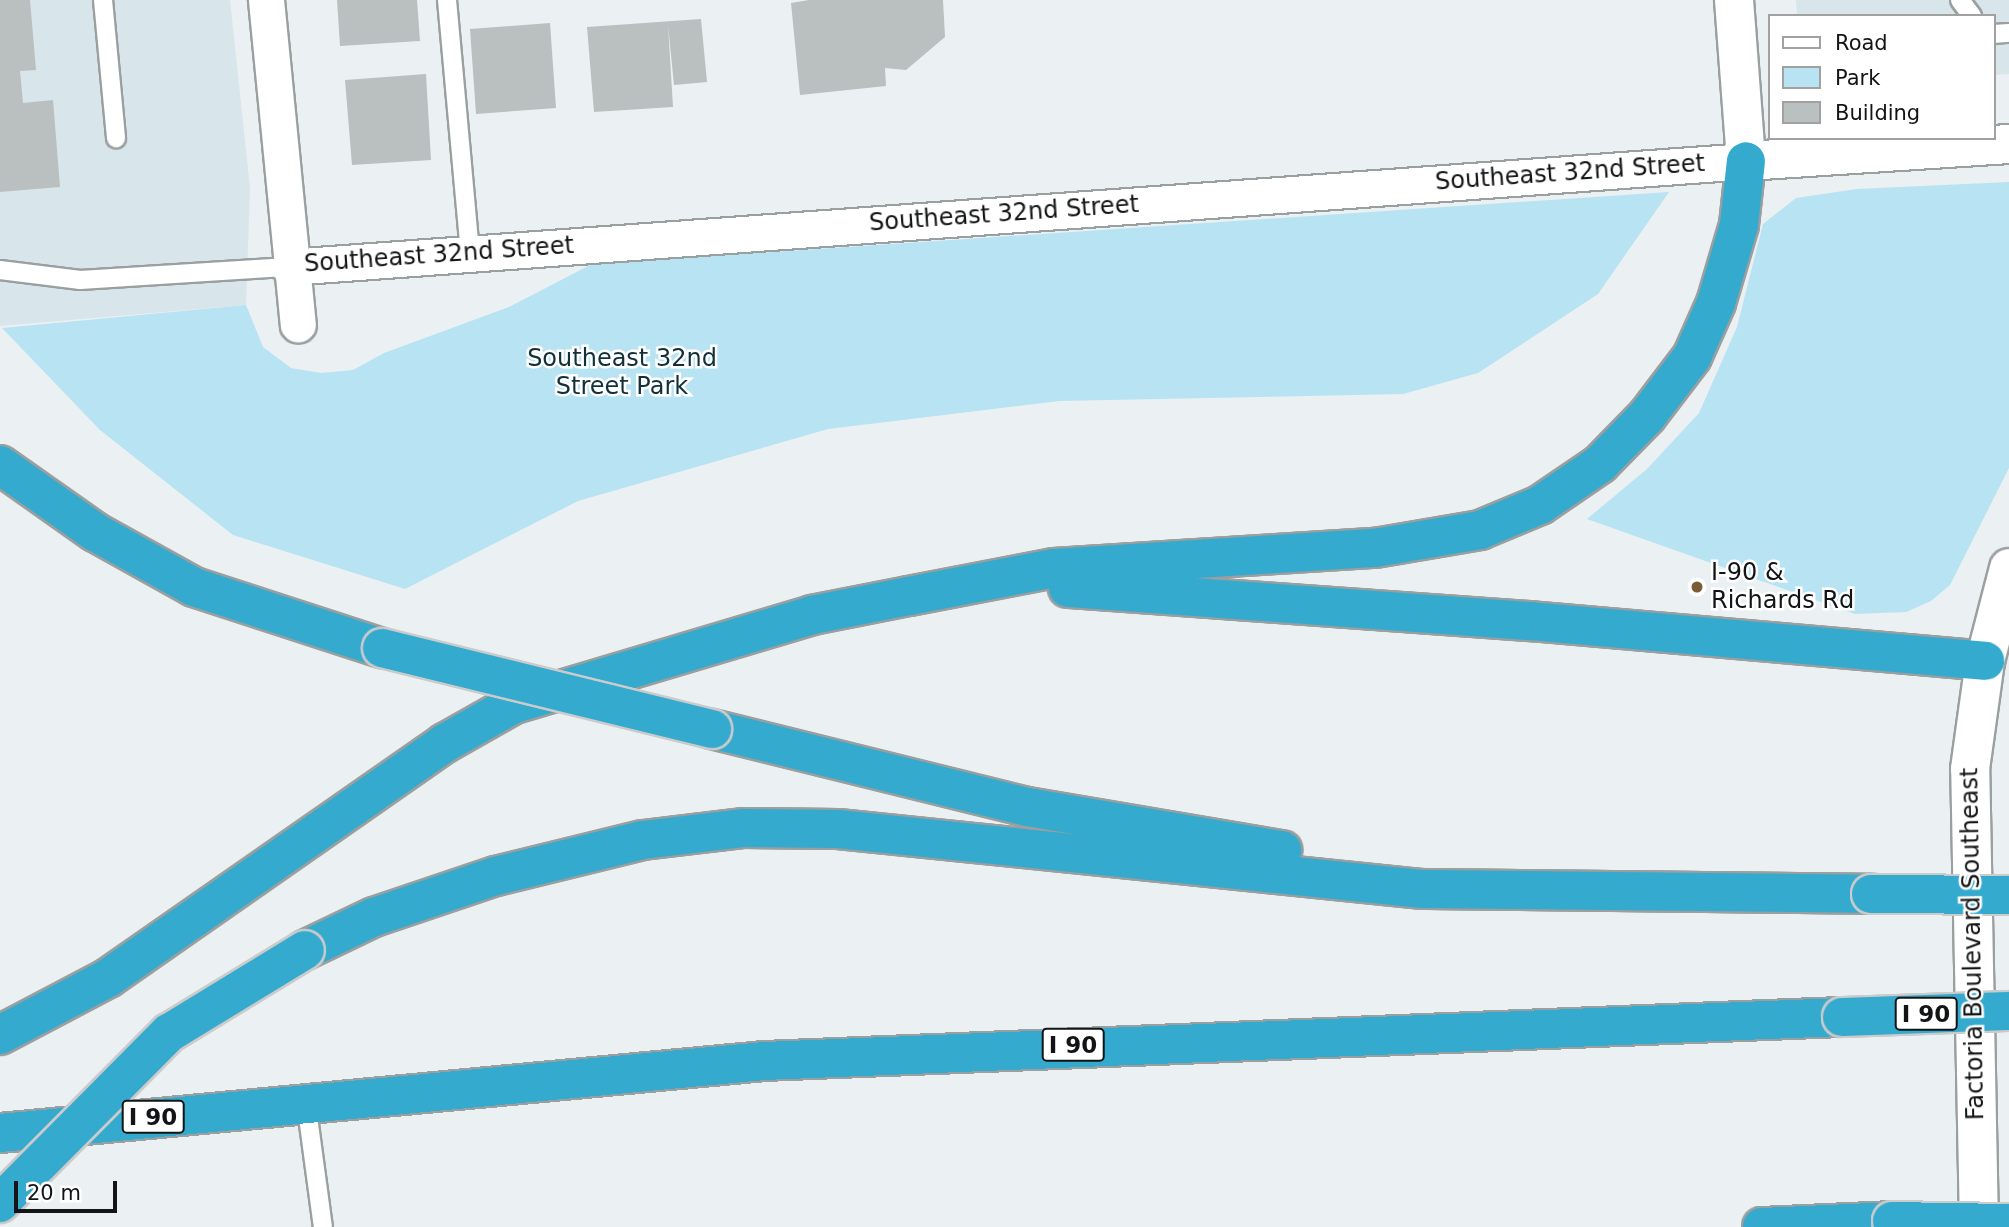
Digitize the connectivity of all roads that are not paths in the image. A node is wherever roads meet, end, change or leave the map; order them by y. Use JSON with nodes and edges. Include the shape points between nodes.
{"nodes":[{"id":1,"x":103,"y":0,"type":"edge"},
{"id":2,"x":266,"y":0,"type":"edge"},
{"id":3,"x":447,"y":0,"type":"edge"},
{"id":4,"x":1734,"y":0,"type":"edge"},
{"id":5,"x":116,"y":138,"type":"dead end"},
{"id":6,"x":1976,"y":140,"type":"edge"},
{"id":7,"x":1746,"y":160,"type":"junction"},
{"id":8,"x":470,"y":252,"type":"junction"},
{"id":9,"x":289,"y":267,"type":"junction"},
{"id":10,"x":0,"y":270,"type":"edge"},
{"id":11,"x":298,"y":324,"type":"dead end"},
{"id":12,"x":0,"y":465,"type":"edge"},
{"id":13,"x":2009,"y":568,"type":"edge"},
{"id":14,"x":909,"y":596,"type":"junction"},
{"id":15,"x":1997,"y":662,"type":"edge"},
{"id":16,"x":1592,"y":895,"type":"junction"},
{"id":17,"x":2009,"y":895,"type":"edge"},
{"id":18,"x":2009,"y":1012,"type":"edge"},
{"id":19,"x":0,"y":1035,"type":"edge"},
{"id":20,"x":306,"y":1102,"type":"junction"},
{"id":21,"x":0,"y":1133,"type":"edge"},
{"id":22,"x":0,"y":1203,"type":"edge"},
{"id":23,"x":2009,"y":1223,"type":"edge"},
{"id":24,"x":323,"y":1227,"type":"edge"},
{"id":25,"x":1762,"y":1227,"type":"edge"},
{"id":26,"x":1979,"y":1227,"type":"edge"}],
"edges":[{"from":1,"to":5,"type":"lane"},
{"from":2,"to":9,"type":"street"},
{"from":3,"to":8,"type":"lane"},
{"from":4,"to":7,"type":"main road"},
{"from":6,"to":7,"type":"main road","name":"Southeast 32nd Street"},
{"from":7,"to":8,"type":"street","name":"Southeast 32nd Street"},
{"from":7,"to":14,"type":"highway","via":[[1738,225],[1716,303],[1692,357],[1647,416],[1600,464],[1540,505],[1480,530],[1375,548],[1054,568]]},
{"from":8,"to":9,"type":"street","name":"Southeast 32nd Street"},
{"from":9,"to":10,"type":"lane","name":"Southeast 32nd Street","via":[[80,280]]},
{"from":9,"to":11,"type":"street"},
{"from":12,"to":16,"type":"highway","bridge":true,"via":[[95,532],[194,587],[382,648],[1027,807],[1179,835]]},
{"from":13,"to":15,"type":"main road","name":"Factoria Boulevard Southeast"},
{"from":14,"to":15,"type":"highway","via":[[1109,588]]},
{"from":14,"to":19,"type":"highway","via":[[759,629],[514,705],[445,743],[108,978]]},
{"from":15,"to":26,"type":"main road","name":"Factoria Boulevard Southeast","via":[[1970,769]]},
{"from":16,"to":17,"type":"highway","bridge":true},
{"from":16,"to":22,"type":"highway","bridge":true,"via":[[1423,889],[874,833],[744,828],[643,840],[496,876],[374,917],[305,950],[169,1032]]},
{"from":18,"to":20,"type":"highway","number":"I 90","bridge":true,"via":[[778,1061]]},
{"from":20,"to":21,"type":"highway","number":"I 90"},
{"from":20,"to":24,"type":"lane"},
{"from":23,"to":25,"type":"highway","bridge":true,"via":[[1892,1221]]}]}
